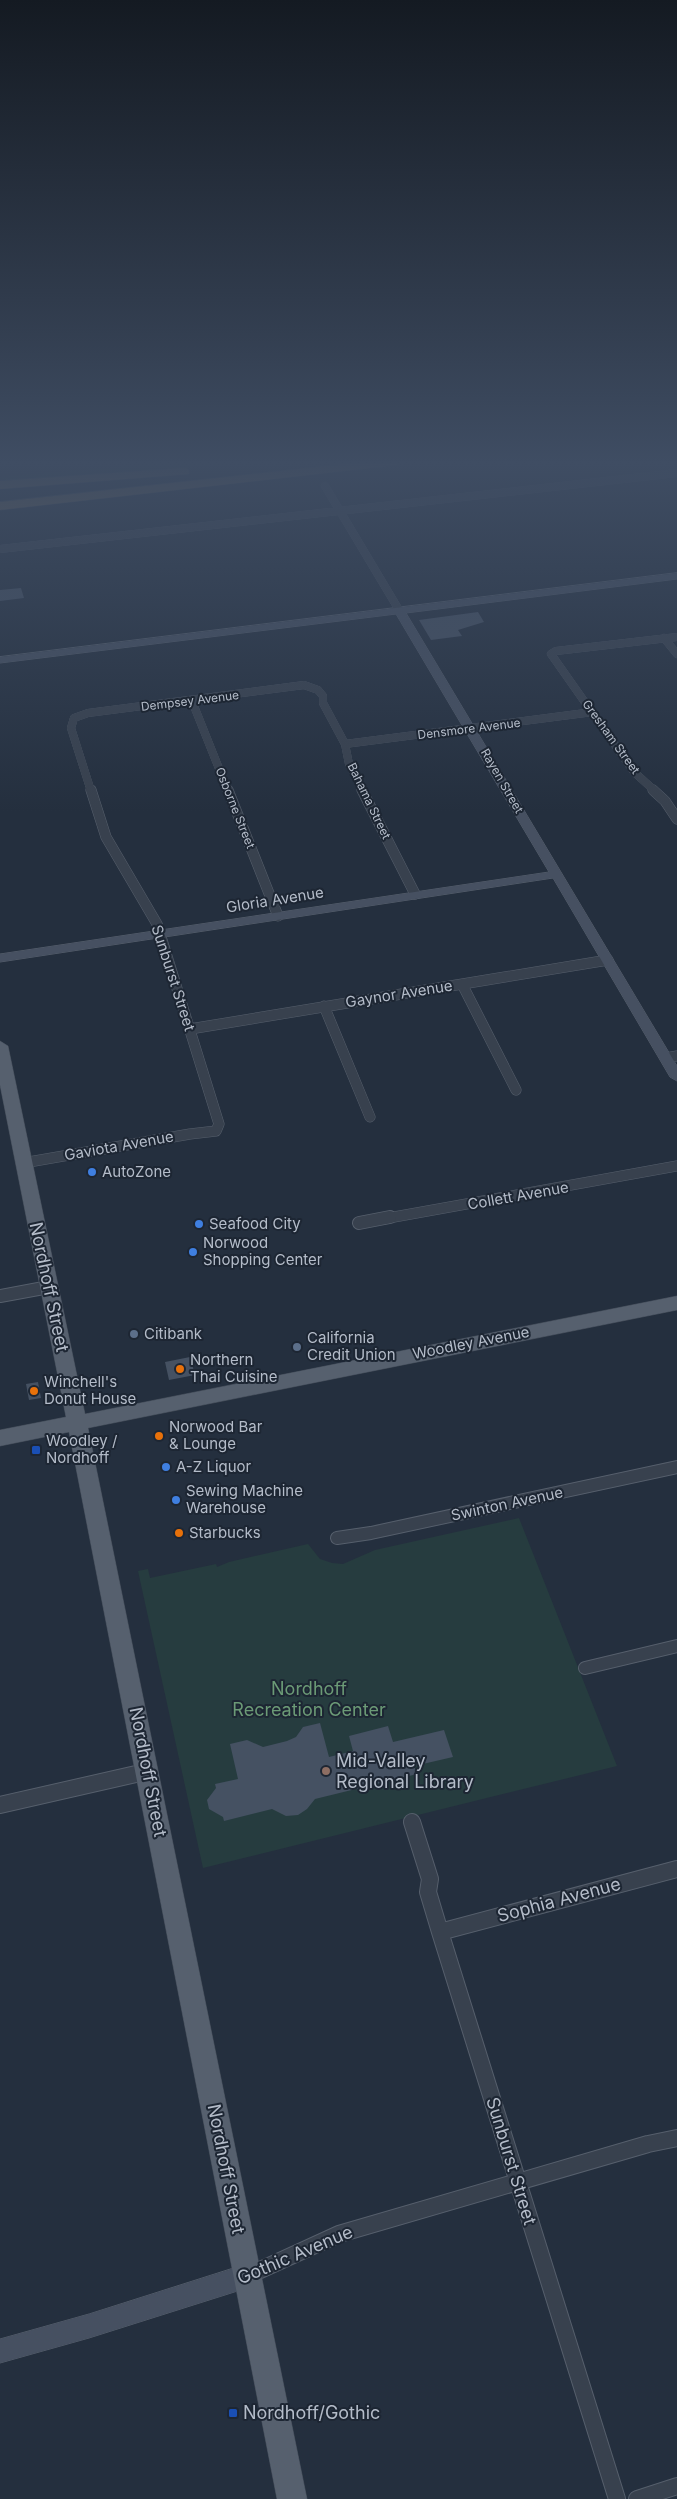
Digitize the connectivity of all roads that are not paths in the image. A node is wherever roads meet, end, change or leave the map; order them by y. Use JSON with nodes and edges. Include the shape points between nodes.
{"nodes":[{"id":1,"x":380,"y":579,"type":"edge"},
{"id":2,"x":656,"y":579,"type":"edge"},
{"id":3,"x":399,"y":610,"type":"junction"},
{"id":4,"x":677,"y":637,"type":"edge"},
{"id":5,"x":664,"y":638,"type":"junction"},
{"id":6,"x":677,"y":654,"type":"edge"},
{"id":7,"x":0,"y":660,"type":"edge"},
{"id":8,"x":308,"y":686,"type":"joint"},
{"id":9,"x":192,"y":701,"type":"junction"},
{"id":10,"x":593,"y":712,"type":"junction"},
{"id":11,"x":74,"y":718,"type":"joint"},
{"id":12,"x":471,"y":729,"type":"junction"},
{"id":13,"x":345,"y":744,"type":"junction"},
{"id":14,"x":677,"y":819,"type":"edge"},
{"id":15,"x":556,"y":874,"type":"junction"},
{"id":16,"x":415,"y":894,"type":"junction"},
{"id":17,"x":278,"y":916,"type":"junction"},
{"id":18,"x":159,"y":934,"type":"junction"},
{"id":19,"x":0,"y":958,"type":"edge"},
{"id":20,"x":608,"y":960,"type":"junction"},
{"id":21,"x":462,"y":984,"type":"junction"},
{"id":22,"x":324,"y":1006,"type":"junction"},
{"id":23,"x":190,"y":1029,"type":"junction"},
{"id":24,"x":0,"y":1046,"type":"edge"},
{"id":25,"x":671,"y":1057,"type":"edge"},
{"id":26,"x":677,"y":1076,"type":"edge"},
{"id":27,"x":516,"y":1090,"type":"dead end"},
{"id":28,"x":370,"y":1117,"type":"dead end"},
{"id":29,"x":216,"y":1131,"type":"joint"},
{"id":30,"x":23,"y":1163,"type":"junction"},
{"id":31,"x":677,"y":1166,"type":"edge"},
{"id":32,"x":358,"y":1223,"type":"dead end"},
{"id":33,"x":49,"y":1287,"type":"junction"},
{"id":34,"x":0,"y":1296,"type":"edge"},
{"id":35,"x":677,"y":1303,"type":"edge"},
{"id":36,"x":78,"y":1421,"type":"junction"},
{"id":37,"x":0,"y":1438,"type":"edge"},
{"id":38,"x":677,"y":1467,"type":"edge"},
{"id":39,"x":337,"y":1538,"type":"dead end"},
{"id":40,"x":677,"y":1646,"type":"edge"},
{"id":41,"x":585,"y":1668,"type":"dead end"},
{"id":42,"x":148,"y":1771,"type":"junction"},
{"id":43,"x":0,"y":1805,"type":"edge"},
{"id":44,"x":412,"y":1822,"type":"dead end"},
{"id":45,"x":677,"y":1869,"type":"edge"},
{"id":46,"x":440,"y":1932,"type":"junction"},
{"id":47,"x":677,"y":2138,"type":"edge"},
{"id":48,"x":517,"y":2183,"type":"junction"},
{"id":49,"x":247,"y":2276,"type":"junction"},
{"id":50,"x":0,"y":2352,"type":"edge"},
{"id":51,"x":677,"y":2486,"type":"edge"},
{"id":52,"x":292,"y":2499,"type":"edge"},
{"id":53,"x":617,"y":2499,"type":"edge"},
{"id":54,"x":637,"y":2499,"type":"edge"}],
"edges":[{"from":1,"to":3,"type":"street","name":"Rayen Street"},
{"from":2,"to":3,"type":"street"},
{"from":3,"to":7,"type":"street"},
{"from":3,"to":12,"type":"street","name":"Rayen Street"},
{"from":4,"to":5,"type":"street"},
{"from":5,"to":6,"type":"street"},
{"from":5,"to":10,"type":"street","name":"Gresham Street","via":[[551,652]]},
{"from":8,"to":9,"type":"street","name":"Dempsey Avenue"},
{"from":8,"to":13,"type":"street","name":"Bahama Street","via":[[321,693]]},
{"from":9,"to":11,"type":"street","name":"Dempsey Avenue","via":[[88,713]]},
{"from":9,"to":17,"type":"street","name":"Osborne Street"},
{"from":10,"to":12,"type":"street","name":"Densmore Avenue"},
{"from":10,"to":14,"type":"street","name":"Gresham Street","via":[[634,772],[665,801]]},
{"from":11,"to":18,"type":"street","name":"Sunburst Street","via":[[71,728],[106,837],[157,924]]},
{"from":12,"to":13,"type":"street","name":"Densmore Avenue"},
{"from":12,"to":15,"type":"street","name":"Rayen Street"},
{"from":13,"to":16,"type":"street","name":"Bahama Street","via":[[349,764]]},
{"from":15,"to":16,"type":"street","name":"Gloria Avenue"},
{"from":15,"to":20,"type":"street","name":"Rayen Street"},
{"from":16,"to":17,"type":"street","name":"Gloria Avenue"},
{"from":17,"to":18,"type":"street","name":"Gloria Avenue"},
{"from":18,"to":19,"type":"street","name":"Gloria Avenue"},
{"from":18,"to":23,"type":"street","name":"Sunburst Street"},
{"from":20,"to":21,"type":"street","name":"Gaynor Avenue"},
{"from":20,"to":25,"type":"street","name":"Rayen Street"},
{"from":21,"to":22,"type":"street","name":"Gaynor Avenue"},
{"from":21,"to":27,"type":"street"},
{"from":22,"to":23,"type":"street","name":"Gaynor Avenue"},
{"from":22,"to":28,"type":"street"},
{"from":23,"to":29,"type":"street","name":"Sunburst Street","via":[[219,1120]]},
{"from":24,"to":30,"type":"main road","name":"Nordhoff Street"},
{"from":25,"to":26,"type":"street","name":"Rayen Street"},
{"from":29,"to":30,"type":"street","name":"Gaviota Avenue"},
{"from":30,"to":33,"type":"main road","name":"Nordhoff Street"},
{"from":31,"to":32,"type":"street","name":"Collett Avenue"},
{"from":33,"to":34,"type":"street"},
{"from":33,"to":36,"type":"main road","name":"Nordhoff Street"},
{"from":35,"to":36,"type":"main road","name":"Woodley Avenue"},
{"from":36,"to":37,"type":"main road","name":"Woodley Avenue"},
{"from":36,"to":42,"type":"main road","name":"Nordhoff Street"},
{"from":38,"to":39,"type":"street","name":"Swinton Avenue"},
{"from":40,"to":41,"type":"street"},
{"from":42,"to":43,"type":"street"},
{"from":42,"to":49,"type":"main road","name":"Nordhoff Street"},
{"from":44,"to":46,"type":"street","name":"Sunburst Street","via":[[430,1879],[428,1892]]},
{"from":45,"to":46,"type":"street","name":"Sophia Avenue"},
{"from":46,"to":48,"type":"street","name":"Sunburst Street"},
{"from":47,"to":48,"type":"street","name":"Gothic Avenue"},
{"from":48,"to":49,"type":"street","name":"Gothic Avenue","via":[[339,2234]]},
{"from":48,"to":53,"type":"street","name":"Sunburst Street"},
{"from":49,"to":50,"type":"street","name":"Gothic Avenue"},
{"from":49,"to":52,"type":"main road","name":"Nordhoff Street"},
{"from":51,"to":54,"type":"street"}]}
